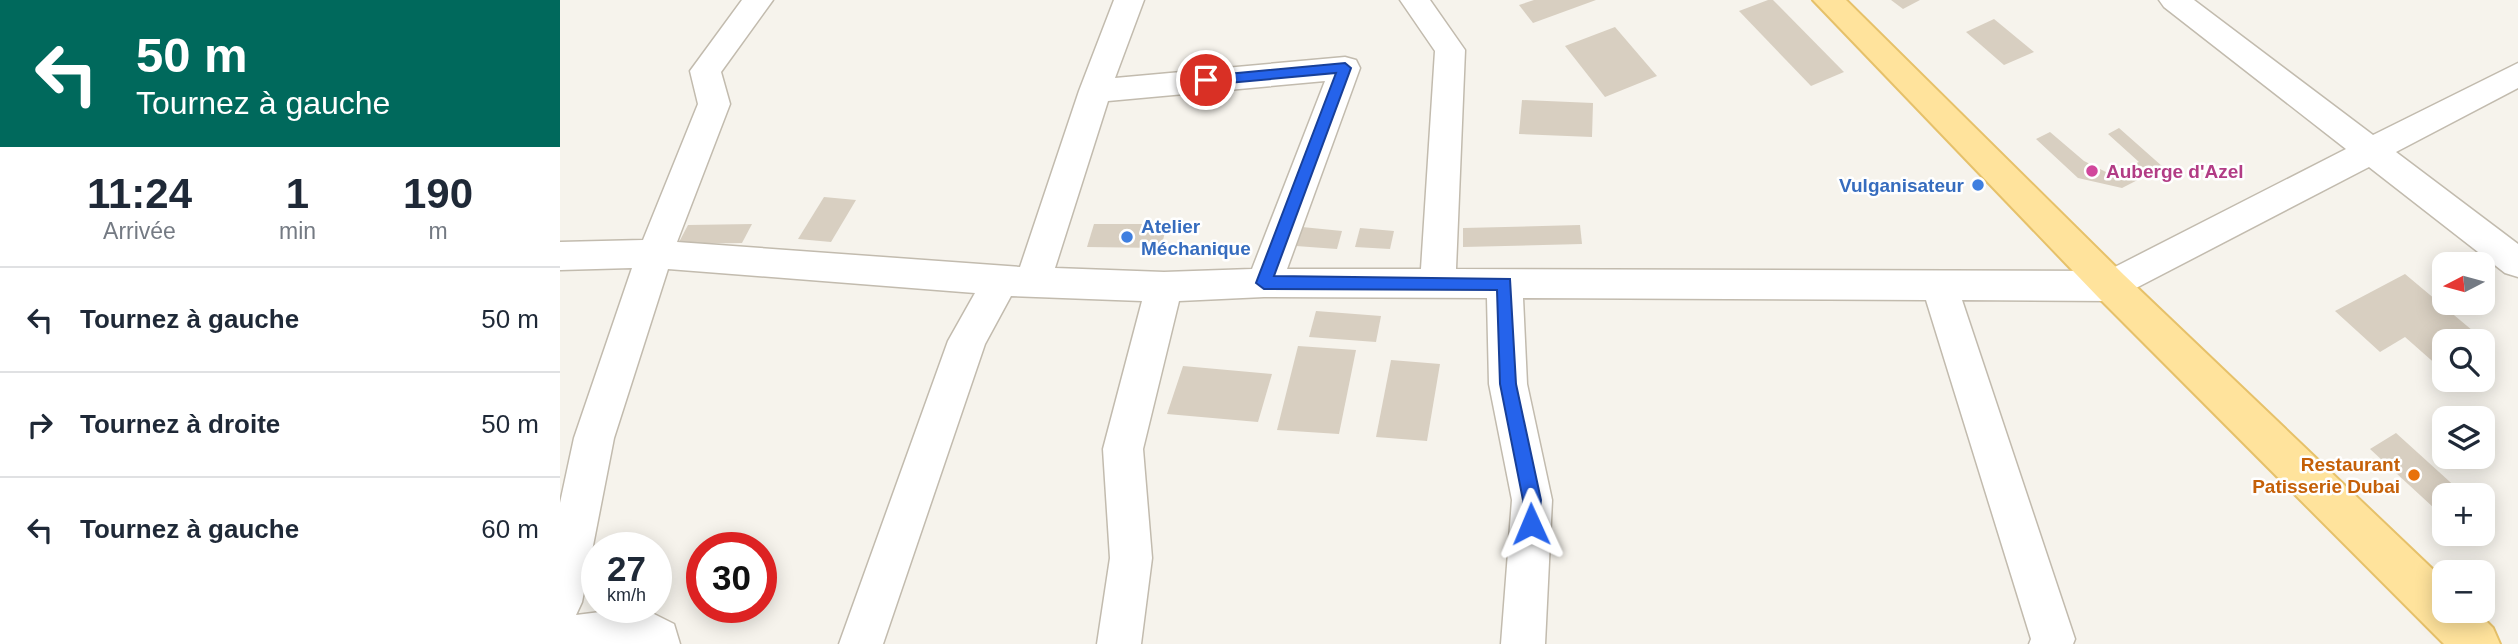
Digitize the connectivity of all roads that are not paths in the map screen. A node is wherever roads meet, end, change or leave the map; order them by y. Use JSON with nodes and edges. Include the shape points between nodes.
{"nodes":[{"id":1,"x":758,"y":0,"type":"edge"},
{"id":2,"x":1129,"y":0,"type":"edge"},
{"id":3,"x":1415,"y":0,"type":"edge"},
{"id":4,"x":1828,"y":0,"type":"edge"},
{"id":5,"x":2174,"y":0,"type":"edge"},
{"id":6,"x":2518,"y":74,"type":"edge"},
{"id":7,"x":1095,"y":91,"type":"junction"},
{"id":8,"x":2370,"y":152,"type":"junction"},
{"id":9,"x":655,"y":254,"type":"junction"},
{"id":10,"x":560,"y":256,"type":"edge"},
{"id":11,"x":2518,"y":263,"type":"edge"},
{"id":12,"x":1017,"y":281,"type":"junction"},
{"id":13,"x":1264,"y":283,"type":"junction"},
{"id":14,"x":1438,"y":283,"type":"junction"},
{"id":15,"x":1504,"y":284,"type":"junction"},
{"id":16,"x":1939,"y":285,"type":"junction"},
{"id":17,"x":2111,"y":286,"type":"junction"},
{"id":18,"x":1164,"y":287,"type":"junction"},
{"id":19,"x":560,"y":602,"type":"edge"},
{"id":20,"x":560,"y":639,"type":"edge"},
{"id":21,"x":658,"y":644,"type":"edge"},
{"id":22,"x":861,"y":644,"type":"edge"},
{"id":23,"x":1119,"y":644,"type":"edge"},
{"id":24,"x":1523,"y":644,"type":"edge"},
{"id":25,"x":2051,"y":644,"type":"edge"},
{"id":26,"x":2477,"y":644,"type":"edge"}],
"edges":[{"from":1,"to":9,"type":"street","via":[[705,71],[714,104]]},
{"from":2,"to":7,"type":"street"},
{"from":3,"to":14,"type":"street","via":[[1450,50]]},
{"from":4,"to":17,"type":"main road"},
{"from":5,"to":8,"type":"street"},
{"from":6,"to":8,"type":"street"},
{"from":7,"to":12,"type":"street"},
{"from":7,"to":13,"type":"street","via":[[1345,68]]},
{"from":8,"to":11,"type":"street"},
{"from":8,"to":17,"type":"street"},
{"from":9,"to":10,"type":"street"},
{"from":9,"to":12,"type":"street"},
{"from":9,"to":19,"type":"street","via":[[594,438]]},
{"from":12,"to":18,"type":"street"},
{"from":12,"to":22,"type":"street","via":[[967,341]]},
{"from":13,"to":14,"type":"street"},
{"from":13,"to":18,"type":"street"},
{"from":14,"to":15,"type":"street"},
{"from":15,"to":16,"type":"street"},
{"from":15,"to":24,"type":"street","via":[[1508,384],[1532,500]]},
{"from":16,"to":17,"type":"street"},
{"from":16,"to":25,"type":"street"},
{"from":17,"to":26,"type":"main road"},
{"from":18,"to":23,"type":"street","via":[[1123,449],[1131,558]]},
{"from":20,"to":21,"type":"street","via":[[640,629],[658,639]]}]}
